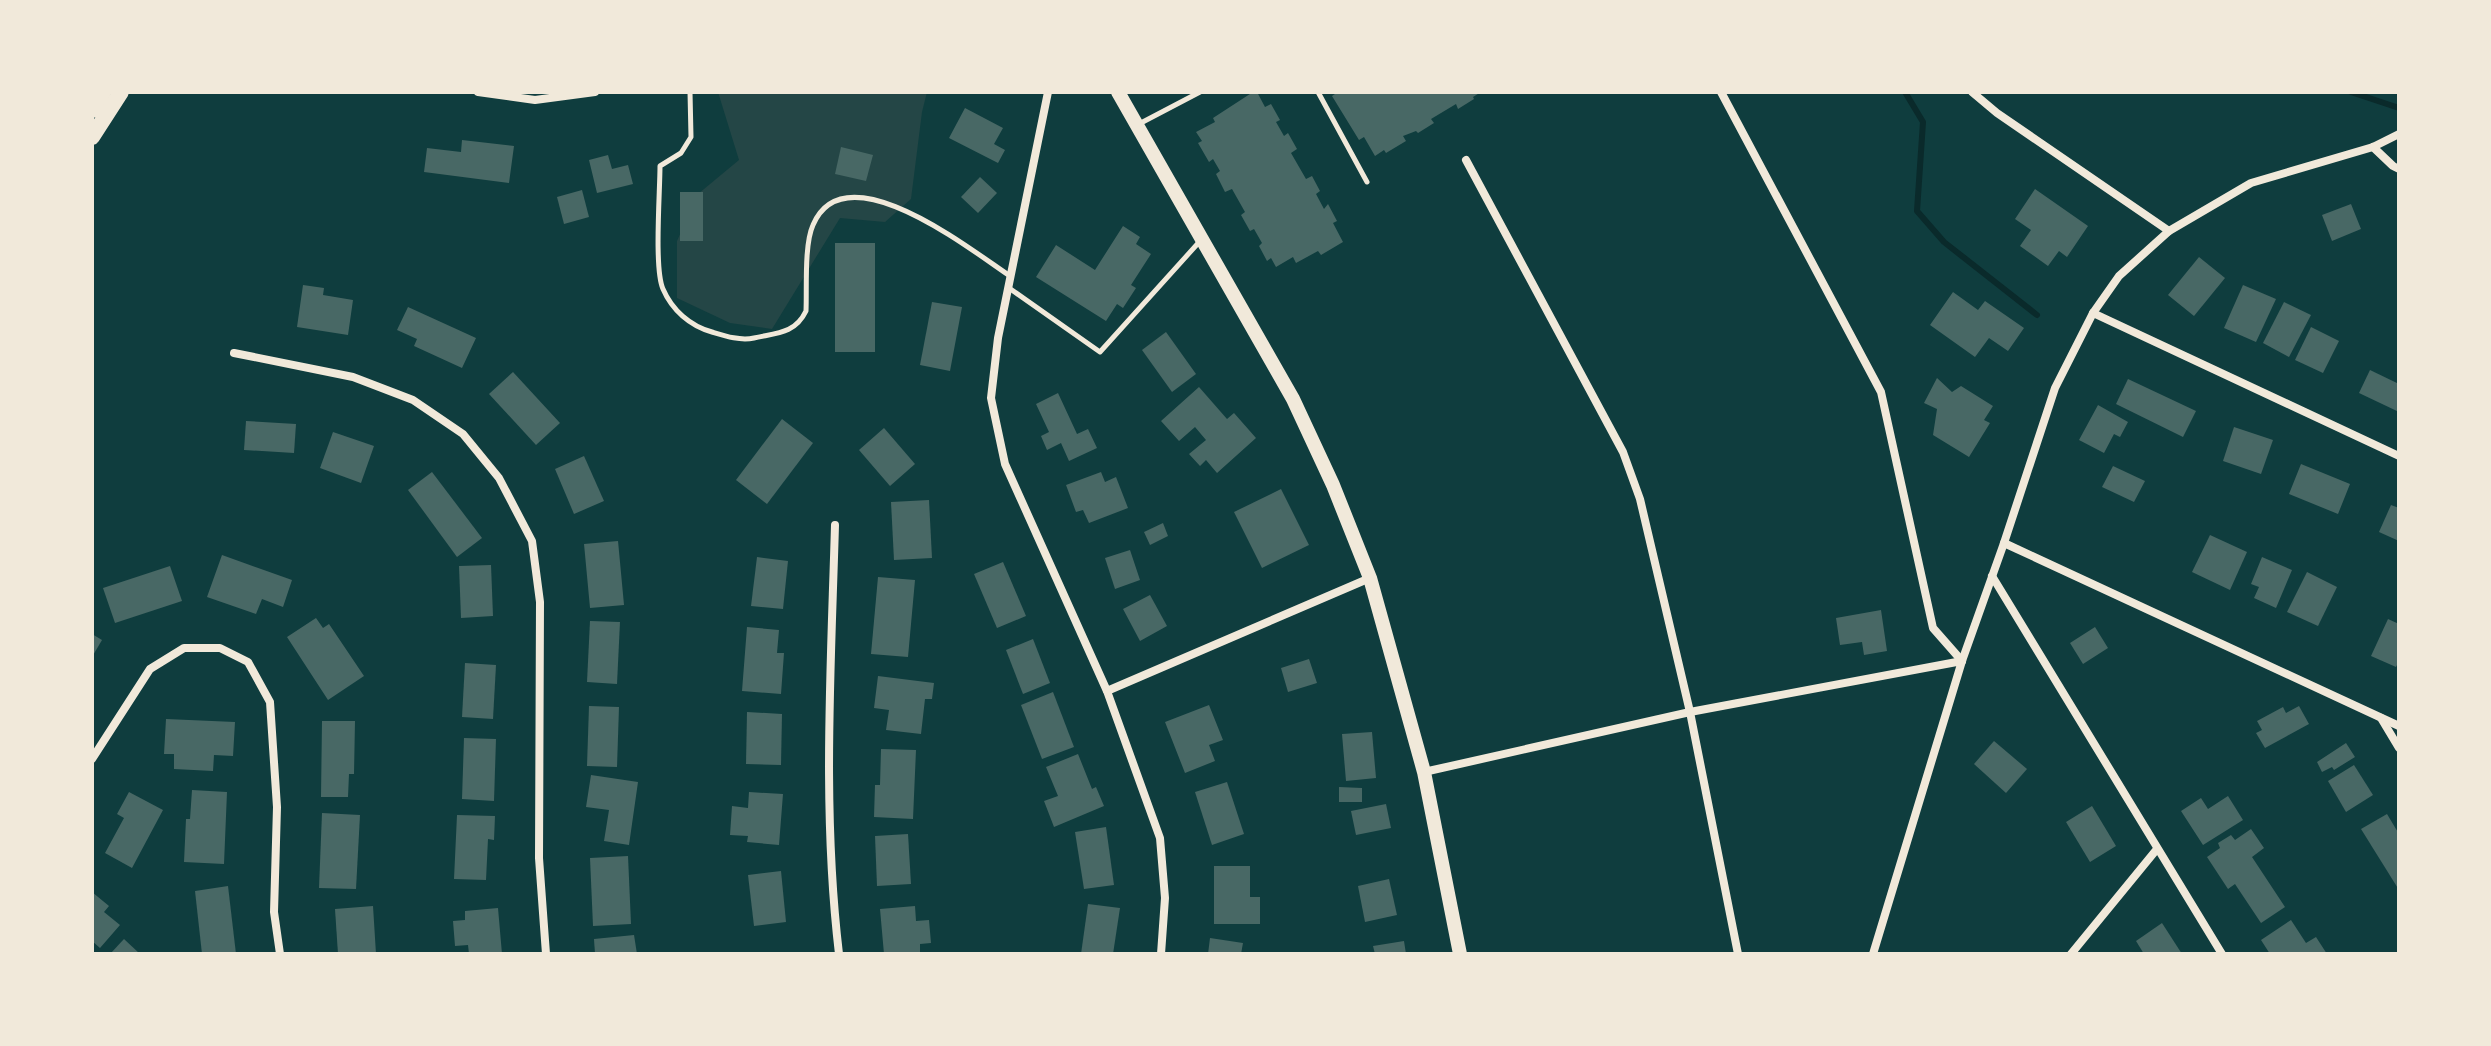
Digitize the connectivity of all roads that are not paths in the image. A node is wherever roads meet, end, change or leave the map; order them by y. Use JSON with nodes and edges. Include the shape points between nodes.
{"nodes":[{"id":1,"x":103,"y":92,"type":"edge"},
{"id":2,"x":121,"y":92,"type":"edge"},
{"id":3,"x":478,"y":92,"type":"edge"},
{"id":4,"x":595,"y":92,"type":"edge"},
{"id":5,"x":690,"y":92,"type":"edge"},
{"id":6,"x":1048,"y":92,"type":"edge"},
{"id":7,"x":1118,"y":92,"type":"edge"},
{"id":8,"x":1200,"y":92,"type":"edge"},
{"id":9,"x":1318,"y":92,"type":"edge"},
{"id":10,"x":1721,"y":92,"type":"edge"},
{"id":11,"x":1972,"y":92,"type":"edge"},
{"id":12,"x":92,"y":110,"type":"edge"},
{"id":13,"x":1137,"y":125,"type":"junction"},
{"id":14,"x":2399,"y":134,"type":"edge"},
{"id":15,"x":92,"y":137,"type":"edge"},
{"id":16,"x":2373,"y":147,"type":"junction"},
{"id":17,"x":1466,"y":160,"type":"dead end"},
{"id":18,"x":2399,"y":169,"type":"edge"},
{"id":19,"x":1367,"y":182,"type":"dead end"},
{"id":20,"x":2169,"y":231,"type":"junction"},
{"id":21,"x":1202,"y":239,"type":"junction"},
{"id":22,"x":1010,"y":276,"type":"junction"},
{"id":23,"x":1008,"y":287,"type":"junction"},
{"id":24,"x":2093,"y":313,"type":"junction"},
{"id":25,"x":234,"y":353,"type":"dead end"},
{"id":26,"x":2399,"y":456,"type":"edge"},
{"id":27,"x":835,"y":525,"type":"dead end"},
{"id":28,"x":2004,"y":543,"type":"junction"},
{"id":29,"x":1992,"y":576,"type":"junction"},
{"id":30,"x":1370,"y":578,"type":"junction"},
{"id":31,"x":1962,"y":661,"type":"junction"},
{"id":32,"x":1107,"y":691,"type":"junction"},
{"id":33,"x":1690,"y":712,"type":"junction"},
{"id":34,"x":2380,"y":717,"type":"junction"},
{"id":35,"x":2399,"y":726,"type":"edge"},
{"id":36,"x":2399,"y":748,"type":"edge"},
{"id":37,"x":92,"y":759,"type":"edge"},
{"id":38,"x":1424,"y":772,"type":"junction"},
{"id":39,"x":2157,"y":849,"type":"junction"},
{"id":40,"x":280,"y":954,"type":"edge"},
{"id":41,"x":546,"y":954,"type":"edge"},
{"id":42,"x":839,"y":954,"type":"edge"},
{"id":43,"x":1161,"y":954,"type":"edge"},
{"id":44,"x":1460,"y":954,"type":"edge"},
{"id":45,"x":1738,"y":954,"type":"edge"},
{"id":46,"x":1873,"y":954,"type":"edge"},
{"id":47,"x":2071,"y":954,"type":"edge"},
{"id":48,"x":2222,"y":954,"type":"edge"}],
"edges":[{"from":1,"to":12,"type":"highway"},
{"from":2,"to":15,"type":"highway"},
{"from":3,"to":4,"type":"street","via":[[535,100]]},
{"from":5,"to":22,"type":"lane","via":[[688,145],[660,166],[659,268],[662,287],[676,311],[695,327],[745,340],[786,332],[800,322],[806,311],[811,228],[825,208],[839,200],[897,205]]},
{"from":6,"to":22,"type":"street"},
{"from":7,"to":13,"type":"main road"},
{"from":8,"to":13,"type":"lane"},
{"from":9,"to":19,"type":"lane"},
{"from":10,"to":31,"type":"street","via":[[1881,392],[1933,628]]},
{"from":11,"to":20,"type":"street"},
{"from":13,"to":21,"type":"main road"},
{"from":14,"to":16,"type":"street"},
{"from":16,"to":18,"type":"street"},
{"from":16,"to":20,"type":"street","via":[[2251,183]]},
{"from":17,"to":33,"type":"street","via":[[1623,452],[1640,499]]},
{"from":20,"to":24,"type":"street","via":[[2119,276]]},
{"from":21,"to":23,"type":"lane","via":[[1100,352]]},
{"from":21,"to":30,"type":"main road","via":[[1293,399]]},
{"from":22,"to":23,"type":"street"},
{"from":23,"to":32,"type":"street","via":[[991,398],[1005,464]]},
{"from":24,"to":26,"type":"street"},
{"from":24,"to":28,"type":"street","via":[[2055,388]]},
{"from":25,"to":41,"type":"street","via":[[353,377],[413,400],[463,434],[499,478],[532,541],[540,602],[539,858]]},
{"from":27,"to":42,"type":"street","via":[[828,779]]},
{"from":28,"to":29,"type":"street"},
{"from":28,"to":34,"type":"street"},
{"from":29,"to":31,"type":"street"},
{"from":29,"to":39,"type":"street"},
{"from":30,"to":32,"type":"street"},
{"from":30,"to":38,"type":"main road"},
{"from":31,"to":33,"type":"street"},
{"from":31,"to":46,"type":"street"},
{"from":32,"to":43,"type":"street","via":[[1160,838],[1165,898]]},
{"from":33,"to":38,"type":"street"},
{"from":33,"to":45,"type":"street"},
{"from":34,"to":35,"type":"street"},
{"from":34,"to":36,"type":"street"},
{"from":37,"to":40,"type":"street","via":[[150,669],[184,648],[220,648],[248,662],[270,702],[277,807],[274,912]]},
{"from":38,"to":44,"type":"main road"},
{"from":39,"to":47,"type":"street"},
{"from":39,"to":48,"type":"street"}]}
